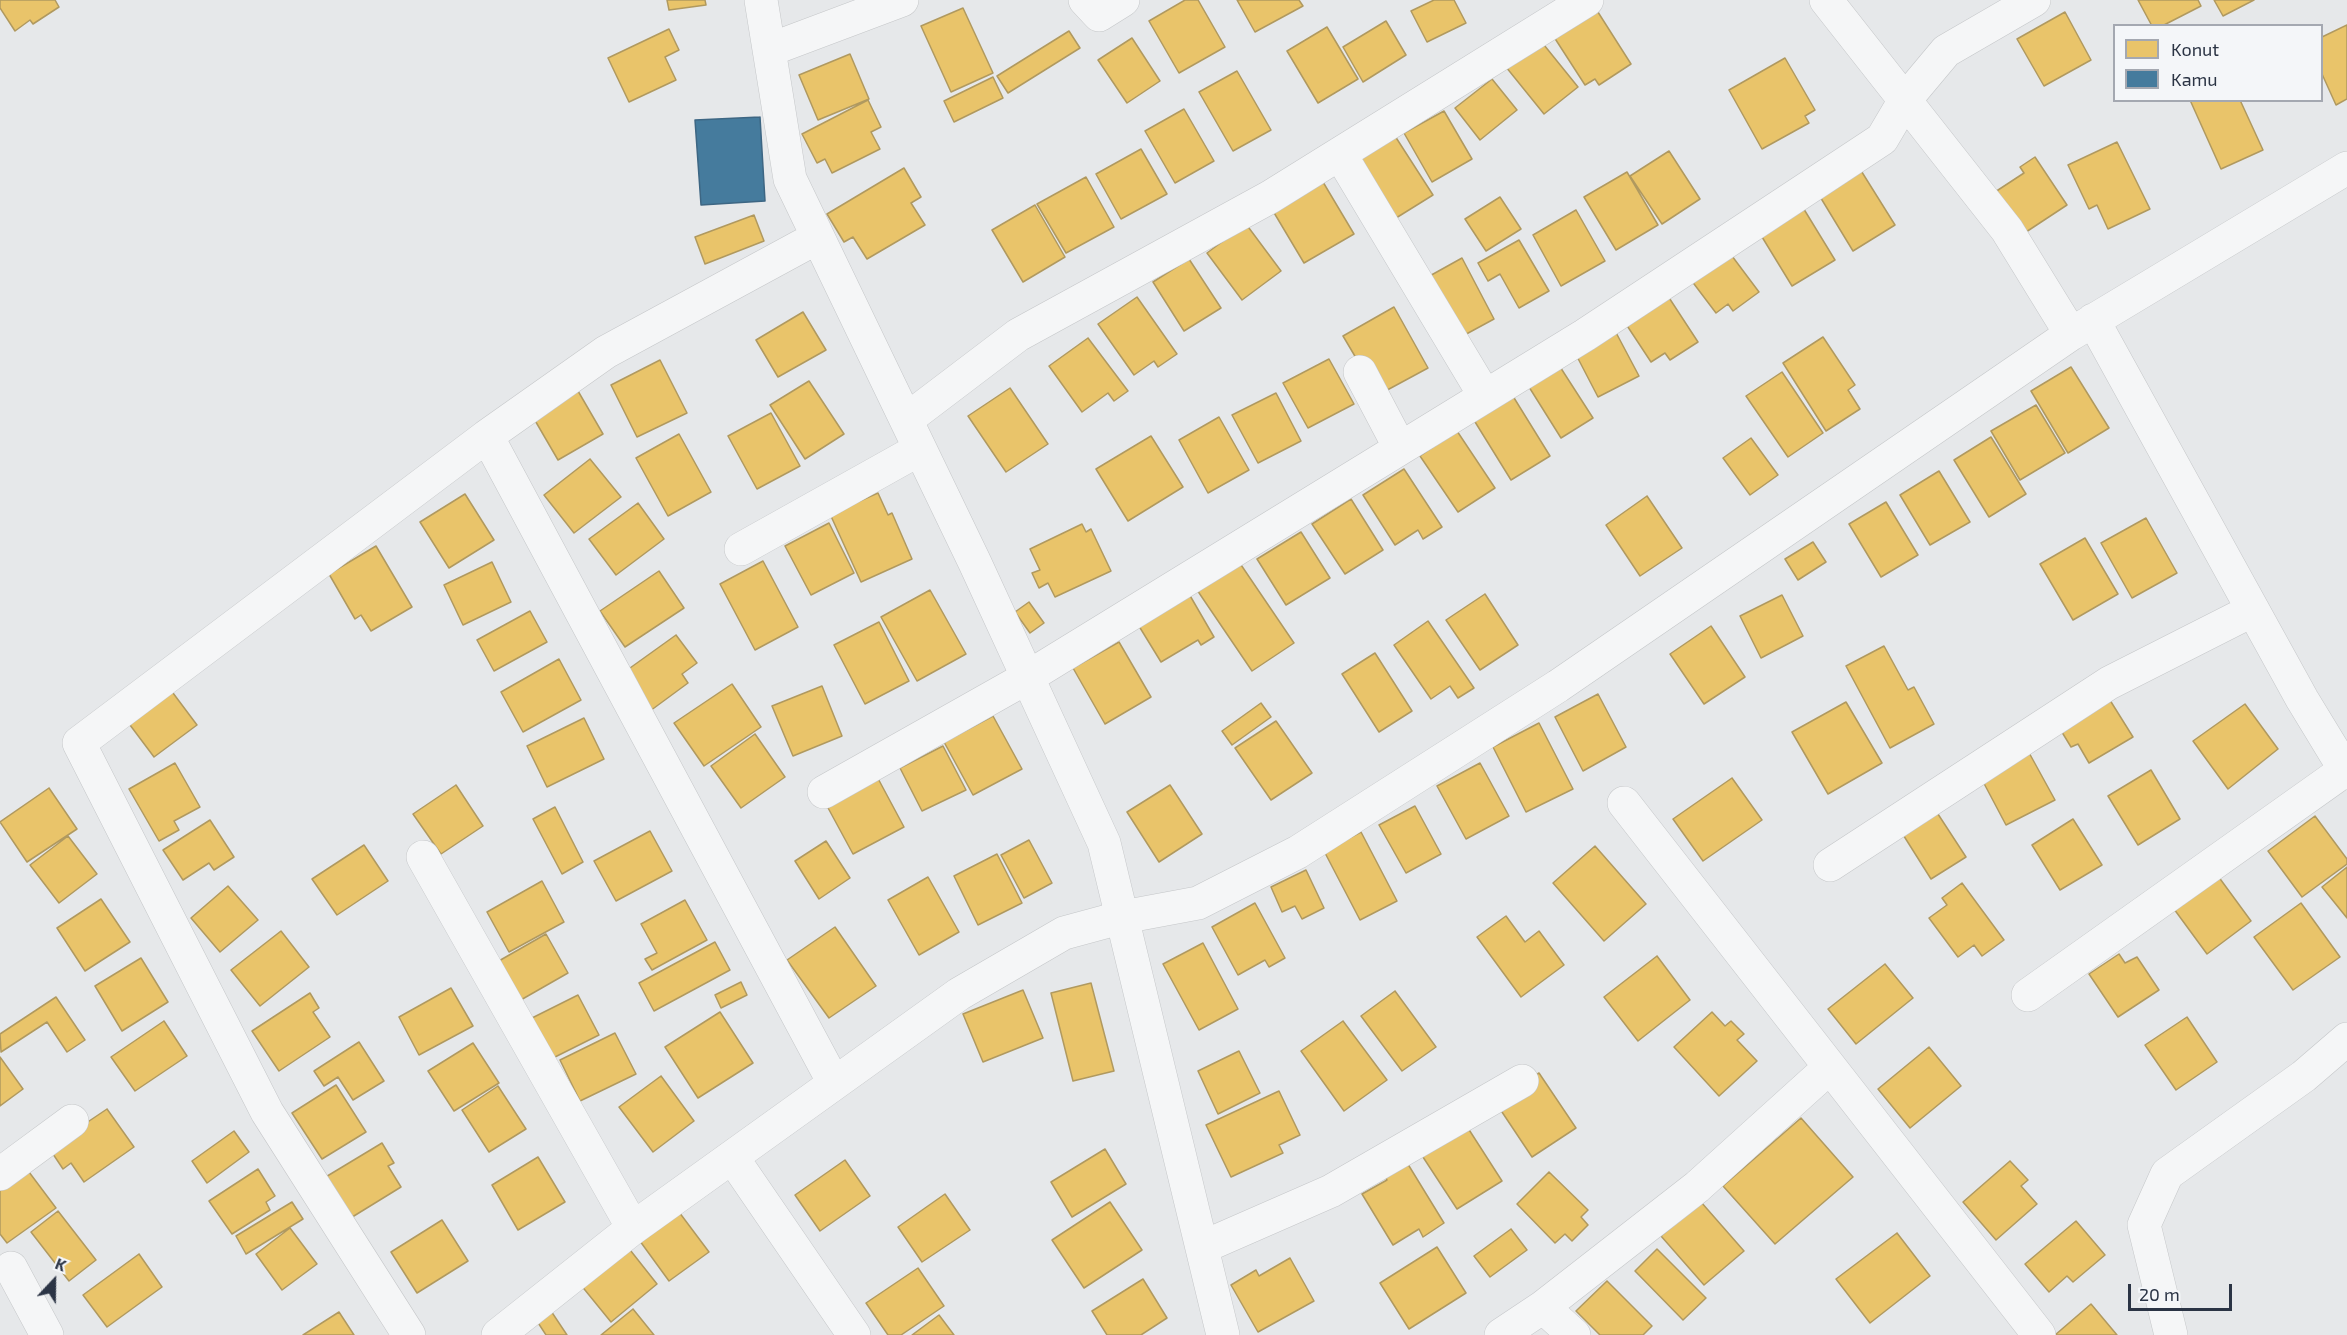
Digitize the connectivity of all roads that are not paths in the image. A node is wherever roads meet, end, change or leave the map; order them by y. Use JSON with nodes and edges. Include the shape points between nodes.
{"nodes":[{"id":1,"x":761,"y":0,"type":"edge"},
{"id":2,"x":902,"y":0,"type":"edge"},
{"id":3,"x":1085,"y":0,"type":"edge"},
{"id":4,"x":1123,"y":0,"type":"edge"},
{"id":5,"x":1587,"y":0,"type":"edge"},
{"id":6,"x":1826,"y":0,"type":"edge"},
{"id":7,"x":2034,"y":0,"type":"edge"},
{"id":8,"x":769,"y":50,"type":"junction"},
{"id":9,"x":1905,"y":100,"type":"junction"},
{"id":10,"x":1340,"y":154,"type":"junction"},
{"id":11,"x":2347,"y":168,"type":"edge"},
{"id":12,"x":818,"y":237,"type":"junction"},
{"id":13,"x":2082,"y":327,"type":"junction"},
{"id":14,"x":1360,"y":372,"type":"dead end"},
{"id":15,"x":1485,"y":396,"type":"junction"},
{"id":16,"x":906,"y":420,"type":"junction"},
{"id":17,"x":487,"y":436,"type":"junction"},
{"id":18,"x":1400,"y":448,"type":"junction"},
{"id":19,"x":920,"y":449,"type":"junction"},
{"id":20,"x":741,"y":549,"type":"dead end"},
{"id":21,"x":2253,"y":610,"type":"junction"},
{"id":22,"x":1028,"y":677,"type":"junction"},
{"id":23,"x":2346,"y":772,"type":"edge"},
{"id":24,"x":824,"y":792,"type":"dead end"},
{"id":25,"x":1624,"y":803,"type":"dead end"},
{"id":26,"x":423,"y":857,"type":"dead end"},
{"id":27,"x":1830,"y":865,"type":"dead end"},
{"id":28,"x":1123,"y":917,"type":"junction"},
{"id":29,"x":2028,"y":995,"type":"dead end"},
{"id":30,"x":2347,"y":1039,"type":"edge"},
{"id":31,"x":1830,"y":1067,"type":"junction"},
{"id":32,"x":1522,"y":1081,"type":"dead end"},
{"id":33,"x":834,"y":1083,"type":"junction"},
{"id":34,"x":72,"y":1121,"type":"dead end"},
{"id":35,"x":732,"y":1156,"type":"junction"},
{"id":36,"x":0,"y":1174,"type":"edge"},
{"id":37,"x":633,"y":1228,"type":"junction"},
{"id":38,"x":1203,"y":1247,"type":"junction"},
{"id":39,"x":11,"y":1268,"type":"dead end"},
{"id":40,"x":1543,"y":1307,"type":"junction"},
{"id":41,"x":47,"y":1335,"type":"edge"},
{"id":42,"x":409,"y":1335,"type":"edge"},
{"id":43,"x":498,"y":1335,"type":"edge"},
{"id":44,"x":854,"y":1335,"type":"edge"},
{"id":45,"x":1223,"y":1335,"type":"edge"},
{"id":46,"x":1501,"y":1335,"type":"edge"},
{"id":47,"x":1574,"y":1335,"type":"edge"},
{"id":48,"x":2038,"y":1335,"type":"edge"},
{"id":49,"x":2171,"y":1335,"type":"edge"}],
"edges":[{"from":1,"to":8,"type":"street"},
{"from":2,"to":8,"type":"street"},
{"from":3,"to":4,"type":"street","via":[[1099,15]]},
{"from":5,"to":10,"type":"street"},
{"from":6,"to":9,"type":"street"},
{"from":7,"to":9,"type":"street","via":[[1946,51]]},
{"from":8,"to":12,"type":"street","via":[[790,179]]},
{"from":9,"to":13,"type":"street"},
{"from":9,"to":15,"type":"street","via":[[1882,139],[1585,335]]},
{"from":10,"to":15,"type":"street"},
{"from":10,"to":16,"type":"street","via":[[1018,335]]},
{"from":11,"to":13,"type":"street"},
{"from":12,"to":16,"type":"street"},
{"from":12,"to":17,"type":"street","via":[[606,352]]},
{"from":13,"to":21,"type":"street"},
{"from":13,"to":28,"type":"street","via":[[1558,686],[1298,852],[1198,903]]},
{"from":14,"to":18,"type":"street"},
{"from":15,"to":18,"type":"street"},
{"from":16,"to":19,"type":"street"},
{"from":17,"to":33,"type":"street"},
{"from":17,"to":42,"type":"street","via":[[80,743],[267,1112]]},
{"from":18,"to":22,"type":"street"},
{"from":19,"to":20,"type":"street"},
{"from":19,"to":22,"type":"street"},
{"from":21,"to":23,"type":"street"},
{"from":21,"to":27,"type":"street","via":[[2109,683]]},
{"from":22,"to":24,"type":"street"},
{"from":22,"to":28,"type":"street","via":[[1104,843]]},
{"from":23,"to":29,"type":"street"},
{"from":25,"to":31,"type":"street"},
{"from":26,"to":37,"type":"street"},
{"from":28,"to":33,"type":"street","via":[[1064,933],[959,994]]},
{"from":28,"to":38,"type":"street"},
{"from":30,"to":49,"type":"street","via":[[2304,1076],[2167,1174],[2145,1225]]},
{"from":31,"to":40,"type":"street","via":[[1697,1187]]},
{"from":31,"to":48,"type":"street"},
{"from":32,"to":38,"type":"street","via":[[1331,1191]]},
{"from":33,"to":35,"type":"street"},
{"from":34,"to":36,"type":"street"},
{"from":35,"to":37,"type":"street"},
{"from":35,"to":44,"type":"street"},
{"from":37,"to":43,"type":"street"},
{"from":38,"to":45,"type":"street"},
{"from":39,"to":41,"type":"street"},
{"from":40,"to":46,"type":"street"},
{"from":40,"to":47,"type":"street"}]}
